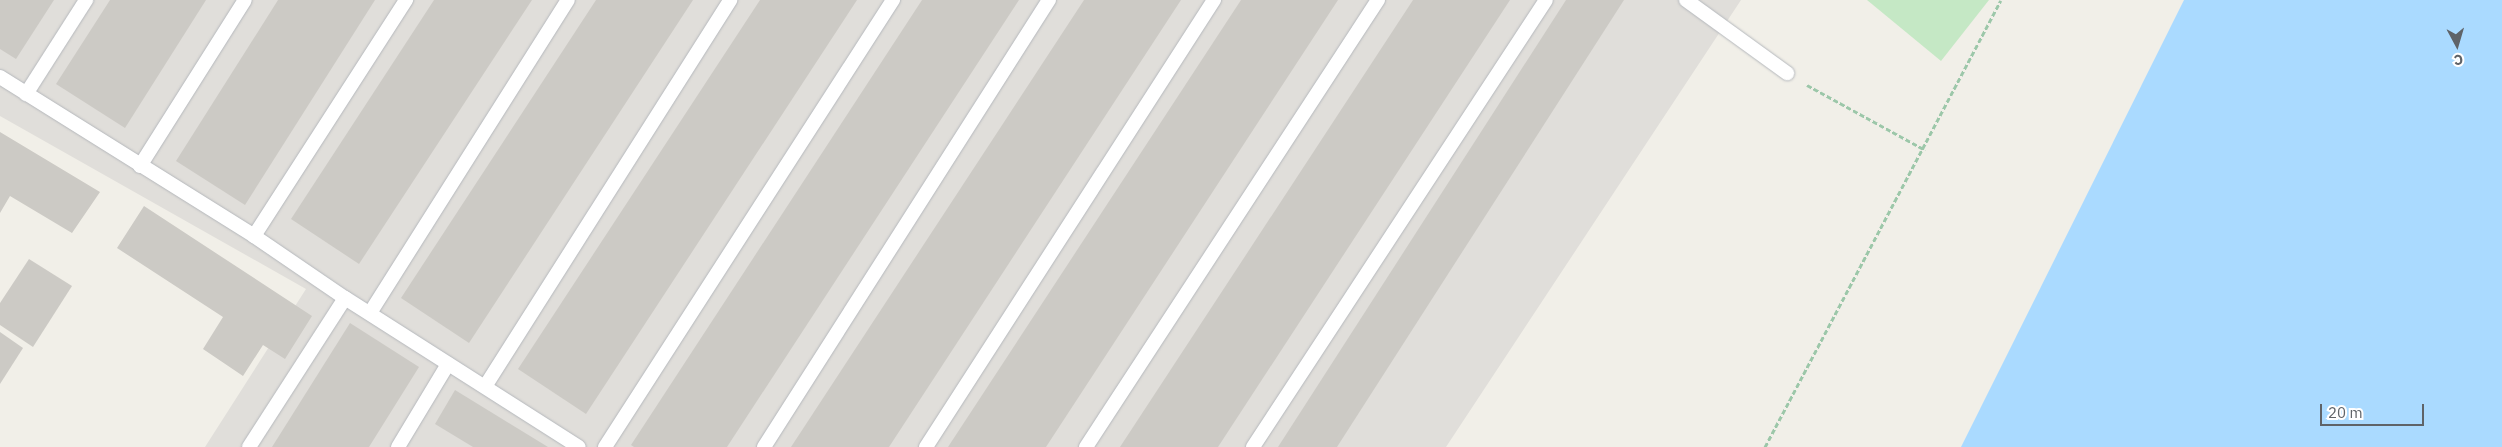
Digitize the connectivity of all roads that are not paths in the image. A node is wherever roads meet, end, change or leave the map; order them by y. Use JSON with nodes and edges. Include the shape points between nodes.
{"nodes":[{"id":1,"x":86,"y":0,"type":"edge"},
{"id":2,"x":245,"y":0,"type":"edge"},
{"id":3,"x":406,"y":0,"type":"edge"},
{"id":4,"x":568,"y":0,"type":"edge"},
{"id":5,"x":730,"y":0,"type":"edge"},
{"id":6,"x":893,"y":0,"type":"edge"},
{"id":7,"x":1049,"y":0,"type":"edge"},
{"id":8,"x":1214,"y":0,"type":"edge"},
{"id":9,"x":1378,"y":0,"type":"edge"},
{"id":10,"x":1546,"y":0,"type":"edge"},
{"id":11,"x":1686,"y":0,"type":"edge"},
{"id":12,"x":1787,"y":73,"type":"road end"},
{"id":13,"x":0,"y":77,"type":"edge"},
{"id":14,"x":26,"y":94,"type":"junction"},
{"id":15,"x":140,"y":166,"type":"junction"},
{"id":16,"x":254,"y":236,"type":"junction"},
{"id":17,"x":345,"y":298,"type":"junction"},
{"id":18,"x":370,"y":313,"type":"junction"},
{"id":19,"x":448,"y":364,"type":"junction"},
{"id":20,"x":486,"y":385,"type":"junction"},
{"id":21,"x":249,"y":447,"type":"edge"},
{"id":22,"x":398,"y":447,"type":"edge"},
{"id":23,"x":579,"y":447,"type":"edge"},
{"id":24,"x":605,"y":447,"type":"edge"},
{"id":25,"x":764,"y":447,"type":"edge"},
{"id":26,"x":926,"y":447,"type":"edge"},
{"id":27,"x":1086,"y":447,"type":"edge"},
{"id":28,"x":1253,"y":447,"type":"edge"}],
"edges":[{"from":1,"to":14,"type":"lane"},
{"from":2,"to":15,"type":"lane"},
{"from":3,"to":16,"type":"lane"},
{"from":4,"to":18,"type":"lane"},
{"from":5,"to":20,"type":"lane"},
{"from":6,"to":24,"type":"lane"},
{"from":7,"to":25,"type":"lane"},
{"from":8,"to":26,"type":"lane"},
{"from":9,"to":27,"type":"lane"},
{"from":10,"to":28,"type":"lane"},
{"from":11,"to":12,"type":"lane"},
{"from":13,"to":14,"type":"lane"},
{"from":14,"to":15,"type":"lane"},
{"from":15,"to":16,"type":"lane"},
{"from":16,"to":17,"type":"lane"},
{"from":17,"to":18,"type":"lane"},
{"from":17,"to":21,"type":"lane"},
{"from":18,"to":19,"type":"lane"},
{"from":19,"to":20,"type":"lane"},
{"from":19,"to":22,"type":"lane"},
{"from":20,"to":23,"type":"lane"}]}
